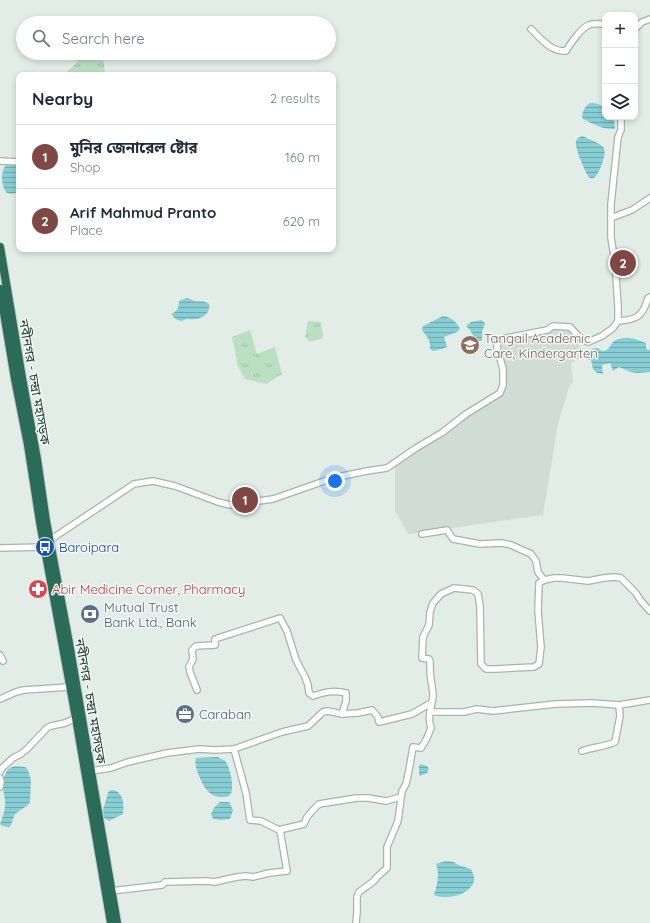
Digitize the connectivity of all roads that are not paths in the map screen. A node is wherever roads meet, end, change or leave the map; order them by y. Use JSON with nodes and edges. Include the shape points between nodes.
{"nodes":[{"id":1,"x":650,"y":20,"type":"edge"},
{"id":2,"x":642,"y":22,"type":"junction"},
{"id":3,"x":638,"y":23,"type":"edge"},
{"id":4,"x":602,"y":24,"type":"edge"},
{"id":5,"x":638,"y":26,"type":"edge"},
{"id":6,"x":531,"y":29,"type":"dead end"},
{"id":7,"x":621,"y":120,"type":"edge"},
{"id":8,"x":0,"y":162,"type":"edge"},
{"id":9,"x":16,"y":162,"type":"edge"},
{"id":10,"x":650,"y":198,"type":"edge"},
{"id":11,"x":611,"y":218,"type":"junction"},
{"id":12,"x":0,"y":246,"type":"edge"},
{"id":13,"x":0,"y":289,"type":"edge"},
{"id":14,"x":650,"y":297,"type":"edge"},
{"id":15,"x":618,"y":321,"type":"junction"},
{"id":16,"x":16,"y":363,"type":"junction"},
{"id":17,"x":422,"y":534,"type":"dead end"},
{"id":18,"x":50,"y":540,"type":"junction"},
{"id":19,"x":45,"y":547,"type":"junction"},
{"id":20,"x":0,"y":548,"type":"edge"},
{"id":21,"x":544,"y":580,"type":"junction"},
{"id":22,"x":650,"y":611,"type":"edge"},
{"id":23,"x":0,"y":655,"type":"edge"},
{"id":24,"x":3,"y":660,"type":"dead end"},
{"id":25,"x":70,"y":688,"type":"junction"},
{"id":26,"x":197,"y":690,"type":"dead end"},
{"id":27,"x":0,"y":699,"type":"edge"},
{"id":28,"x":650,"y":700,"type":"edge"},
{"id":29,"x":431,"y":703,"type":"junction"},
{"id":30,"x":619,"y":705,"type":"junction"},
{"id":31,"x":430,"y":712,"type":"junction"},
{"id":32,"x":342,"y":714,"type":"junction"},
{"id":33,"x":76,"y":718,"type":"junction"},
{"id":34,"x":234,"y":749,"type":"junction"},
{"id":35,"x":582,"y":751,"type":"dead end"},
{"id":36,"x":91,"y":771,"type":"junction"},
{"id":37,"x":0,"y":772,"type":"edge"},
{"id":38,"x":0,"y":778,"type":"edge"},
{"id":39,"x":0,"y":787,"type":"edge"},
{"id":40,"x":401,"y":797,"type":"junction"},
{"id":41,"x":280,"y":830,"type":"junction"},
{"id":42,"x":111,"y":890,"type":"junction"},
{"id":43,"x":111,"y":923,"type":"edge"},
{"id":44,"x":117,"y":923,"type":"edge"},
{"id":45,"x":356,"y":923,"type":"edge"}],
"edges":[{"from":1,"to":2,"type":"street"},
{"from":2,"to":3,"type":"street"},
{"from":2,"to":5,"type":"street"},
{"from":4,"to":6,"type":"street","via":[[588,25],[582,29],[566,51],[554,49],[544,43]]},
{"from":7,"to":11,"type":"street"},
{"from":8,"to":9,"type":"street"},
{"from":10,"to":11,"type":"street","via":[[632,210]]},
{"from":11,"to":15,"type":"street"},
{"from":12,"to":16,"type":"highway","name":"নবীনগর - চন্দ্রা মহাসড়ক"},
{"from":13,"to":16,"type":"highway","name":"নবীনগর - চন্দ্রা মহাসড়ক"},
{"from":14,"to":15,"type":"street","via":[[638,317]]},
{"from":15,"to":18,"type":"street","via":[[602,336],[588,342],[581,339],[570,327],[553,326],[547,330],[497,340],[504,385],[500,392],[387,468],[333,478],[273,499],[230,505],[153,481],[134,484]]},
{"from":16,"to":18,"type":"highway","name":"নবীনগর - চন্দ্রা মহাসড়ক","via":[[37,459]]},
{"from":16,"to":19,"type":"highway","name":"নবীনগর - চন্দ্রা মহাসড়ক"},
{"from":17,"to":21,"type":"street","via":[[447,530],[453,539],[480,544],[510,545],[532,554],[538,572]]},
{"from":18,"to":36,"type":"highway","name":"নবীনগর - চন্দ্রা মহাসড়ক"},
{"from":19,"to":20,"type":"street"},
{"from":19,"to":25,"type":"highway","name":"নবীনগর - চন্দ্রা মহাসড়ক"},
{"from":21,"to":22,"type":"street","via":[[562,578],[588,581],[621,578]]},
{"from":21,"to":29,"type":"street","via":[[539,582],[541,647],[539,664],[534,667],[486,669],[481,664],[478,594],[473,590],[454,588],[441,594],[433,603],[429,625],[423,637],[422,658],[430,661],[433,698]]},
{"from":23,"to":24,"type":"street"},
{"from":25,"to":27,"type":"street","via":[[24,690]]},
{"from":25,"to":33,"type":"highway","name":"নবীনগর - চন্দ্রা মহাসড়ক"},
{"from":26,"to":32,"type":"street","via":[[189,667],[193,659],[192,650],[196,646],[214,645],[215,639],[280,618],[305,677],[309,693],[313,696],[332,691],[346,694]]},
{"from":28,"to":30,"type":"street"},
{"from":29,"to":31,"type":"street"},
{"from":29,"to":32,"type":"street","via":[[412,714],[379,722],[372,710]]},
{"from":30,"to":31,"type":"street","via":[[556,704],[493,711],[477,709],[464,712]]},
{"from":30,"to":35,"type":"street","via":[[620,716],[615,742]]},
{"from":31,"to":40,"type":"street","via":[[431,728],[421,748],[413,747]]},
{"from":32,"to":34,"type":"street","via":[[323,712],[308,726]]},
{"from":33,"to":37,"type":"street","via":[[47,728]]},
{"from":33,"to":43,"type":"highway","name":"নবীনগর - চন্দ্রা মহাসড়ক"},
{"from":34,"to":36,"type":"street","via":[[199,749],[167,753]]},
{"from":34,"to":41,"type":"street","via":[[246,793],[250,820],[260,821]]},
{"from":36,"to":42,"type":"highway","name":"নবীনগর - চন্দ্রা মহাসড়ক"},
{"from":38,"to":39,"type":"street"},
{"from":40,"to":41,"type":"street","via":[[386,801],[357,798],[319,804],[307,816],[304,824]]},
{"from":40,"to":45,"type":"street","via":[[398,821],[387,847],[387,868],[359,892]]},
{"from":41,"to":42,"type":"street","via":[[286,871],[253,877],[238,876],[215,882],[165,882],[162,885]]},
{"from":42,"to":44,"type":"highway","name":"নবীনগর - চন্দ্রা মহাসড়ক"}]}
